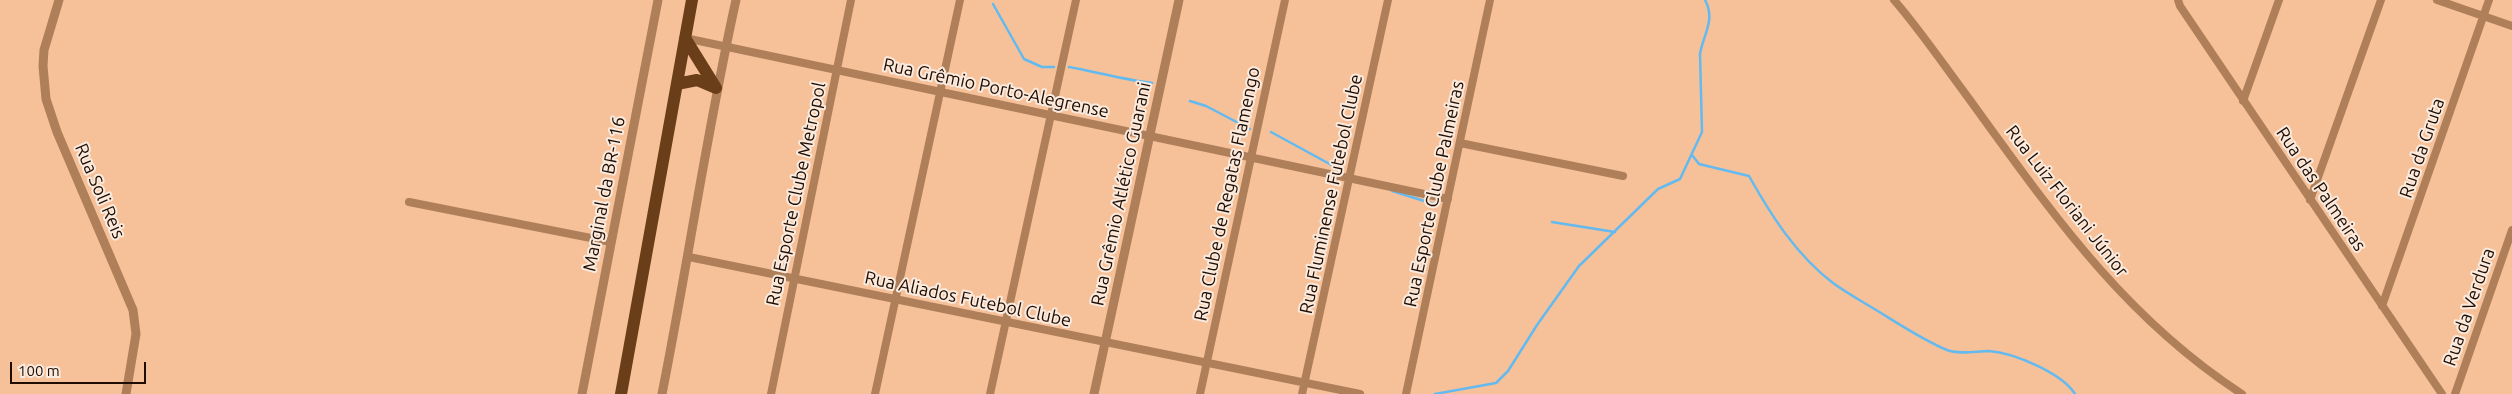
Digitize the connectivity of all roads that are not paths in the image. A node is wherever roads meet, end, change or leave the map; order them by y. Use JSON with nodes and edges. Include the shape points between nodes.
{"nodes":[{"id":1,"x":59,"y":0,"type":"edge"},
{"id":2,"x":658,"y":0,"type":"edge"},
{"id":3,"x":692,"y":0,"type":"edge"},
{"id":4,"x":736,"y":0,"type":"edge"},
{"id":5,"x":851,"y":0,"type":"edge"},
{"id":6,"x":960,"y":0,"type":"edge"},
{"id":7,"x":1076,"y":0,"type":"edge"},
{"id":8,"x":1180,"y":0,"type":"edge"},
{"id":9,"x":1285,"y":0,"type":"edge"},
{"id":10,"x":1388,"y":0,"type":"edge"},
{"id":11,"x":1490,"y":0,"type":"edge"},
{"id":12,"x":1894,"y":0,"type":"edge"},
{"id":13,"x":2178,"y":0,"type":"edge"},
{"id":14,"x":2279,"y":0,"type":"edge"},
{"id":15,"x":2381,"y":0,"type":"edge"},
{"id":16,"x":2438,"y":0,"type":"edge"},
{"id":17,"x":2489,"y":0,"type":"edge"},
{"id":18,"x":2484,"y":16,"type":"junction"},
{"id":19,"x":2512,"y":26,"type":"edge"},
{"id":20,"x":685,"y":38,"type":"junction"},
{"id":21,"x":725,"y":46,"type":"junction"},
{"id":22,"x":837,"y":70,"type":"junction"},
{"id":23,"x":676,"y":84,"type":"junction"},
{"id":24,"x":716,"y":88,"type":"junction"},
{"id":25,"x":940,"y":92,"type":"junction"},
{"id":26,"x":2243,"y":101,"type":"junction"},
{"id":27,"x":1051,"y":115,"type":"junction"},
{"id":28,"x":1150,"y":136,"type":"junction"},
{"id":29,"x":1460,"y":143,"type":"junction"},
{"id":30,"x":1251,"y":157,"type":"junction"},
{"id":31,"x":1623,"y":176,"type":"dead end"},
{"id":32,"x":1350,"y":178,"type":"junction"},
{"id":33,"x":1448,"y":199,"type":"junction"},
{"id":34,"x":2310,"y":200,"type":"junction"},
{"id":35,"x":409,"y":202,"type":"dead end"},
{"id":36,"x":2512,"y":230,"type":"edge"},
{"id":37,"x":611,"y":242,"type":"junction"},
{"id":38,"x":689,"y":257,"type":"junction"},
{"id":39,"x":794,"y":279,"type":"junction"},
{"id":40,"x":895,"y":299,"type":"junction"},
{"id":41,"x":2382,"y":306,"type":"junction"},
{"id":42,"x":1006,"y":322,"type":"junction"},
{"id":43,"x":1105,"y":342,"type":"junction"},
{"id":44,"x":1206,"y":363,"type":"junction"},
{"id":45,"x":1304,"y":383,"type":"junction"},
{"id":46,"x":126,"y":394,"type":"edge"},
{"id":47,"x":582,"y":394,"type":"edge"},
{"id":48,"x":621,"y":394,"type":"edge"},
{"id":49,"x":662,"y":394,"type":"edge"},
{"id":50,"x":771,"y":394,"type":"edge"},
{"id":51,"x":875,"y":394,"type":"edge"},
{"id":52,"x":990,"y":394,"type":"edge"},
{"id":53,"x":1094,"y":394,"type":"edge"},
{"id":54,"x":1200,"y":394,"type":"edge"},
{"id":55,"x":1302,"y":394,"type":"edge"},
{"id":56,"x":1360,"y":394,"type":"edge"},
{"id":57,"x":1406,"y":394,"type":"edge"},
{"id":58,"x":2242,"y":394,"type":"edge"},
{"id":59,"x":2442,"y":394,"type":"edge"},
{"id":60,"x":2455,"y":394,"type":"edge"}],
"edges":[{"from":1,"to":46,"type":"street","name":"Rua Soli Reis","via":[[44,50],[44,84],[57,132],[133,310],[136,334]]},
{"from":2,"to":37,"type":"street","name":"Marginal da BR-116"},
{"from":3,"to":20,"type":"highway"},
{"from":4,"to":21,"type":"street"},
{"from":5,"to":22,"type":"street","name":"Rua Esporte Clube Metropol"},
{"from":6,"to":25,"type":"street"},
{"from":7,"to":27,"type":"street"},
{"from":8,"to":28,"type":"street","name":"Rua Grêmio Atlético Guarani"},
{"from":9,"to":30,"type":"street","name":"Rua Clube de Regatas Flamengo"},
{"from":10,"to":32,"type":"street","name":"Rua Fluminense Futebol Clube"},
{"from":11,"to":29,"type":"street","name":"Rua Esporte Clube Palmeiras"},
{"from":12,"to":58,"type":"street","name":"Rua Luiz Floriani Júnior","via":[[2092,262],[2173,344]]},
{"from":13,"to":26,"type":"street","name":"Rua das Palmeiras"},
{"from":14,"to":26,"type":"street"},
{"from":15,"to":34,"type":"street"},
{"from":16,"to":18,"type":"street"},
{"from":17,"to":18,"type":"street","name":"Rua da Gruta"},
{"from":18,"to":19,"type":"street"},
{"from":18,"to":41,"type":"street","name":"Rua da Gruta"},
{"from":20,"to":21,"type":"street","name":"Rua Grêmio Porto-Alegrense"},
{"from":20,"to":23,"type":"highway"},
{"from":20,"to":24,"type":"highway"},
{"from":21,"to":22,"type":"street","name":"Rua Grêmio Porto-Alegrense"},
{"from":21,"to":24,"type":"street"},
{"from":22,"to":25,"type":"street","name":"Rua Grêmio Porto-Alegrense"},
{"from":22,"to":39,"type":"street","name":"Rua Esporte Clube Metropol"},
{"from":23,"to":24,"type":"highway","via":[[697,80]]},
{"from":23,"to":48,"type":"highway"},
{"from":24,"to":38,"type":"street"},
{"from":25,"to":27,"type":"street","name":"Rua Grêmio Porto-Alegrense"},
{"from":25,"to":40,"type":"street"},
{"from":26,"to":34,"type":"street","name":"Rua das Palmeiras"},
{"from":27,"to":28,"type":"street","name":"Rua Grêmio Porto-Alegrense"},
{"from":27,"to":42,"type":"street"},
{"from":28,"to":30,"type":"street","name":"Rua Grêmio Porto-Alegrense"},
{"from":28,"to":43,"type":"street","name":"Rua Grêmio Atlético Guarani"},
{"from":29,"to":31,"type":"street"},
{"from":29,"to":33,"type":"street","name":"Rua Esporte Clube Palmeiras"},
{"from":30,"to":32,"type":"street","name":"Rua Grêmio Porto-Alegrense"},
{"from":30,"to":44,"type":"street","name":"Rua Clube de Regatas Flamengo"},
{"from":32,"to":33,"type":"street","name":"Rua Grêmio Porto-Alegrense"},
{"from":32,"to":45,"type":"street","name":"Rua Fluminense Futebol Clube"},
{"from":33,"to":57,"type":"street","name":"Rua Esporte Clube Palmeiras"},
{"from":34,"to":41,"type":"street","name":"Rua das Palmeiras"},
{"from":35,"to":37,"type":"street"},
{"from":36,"to":60,"type":"street","name":"Rua da Verdura"},
{"from":37,"to":47,"type":"street","name":"Marginal da BR-116"},
{"from":38,"to":39,"type":"street","name":"Rua Aliados Futebol Clube"},
{"from":38,"to":49,"type":"street"},
{"from":39,"to":40,"type":"street","name":"Rua Aliados Futebol Clube"},
{"from":39,"to":50,"type":"street","name":"Rua Esporte Clube Metropol"},
{"from":40,"to":42,"type":"street","name":"Rua Aliados Futebol Clube"},
{"from":40,"to":51,"type":"street"},
{"from":41,"to":59,"type":"street","name":"Rua das Palmeiras"},
{"from":42,"to":43,"type":"street","name":"Rua Aliados Futebol Clube"},
{"from":42,"to":52,"type":"street"},
{"from":43,"to":44,"type":"street","name":"Rua Aliados Futebol Clube"},
{"from":43,"to":53,"type":"street","name":"Rua Grêmio Atlético Guarani"},
{"from":44,"to":45,"type":"street","name":"Rua Aliados Futebol Clube"},
{"from":44,"to":54,"type":"street","name":"Rua Clube de Regatas Flamengo"},
{"from":45,"to":55,"type":"street","name":"Rua Fluminense Futebol Clube"},
{"from":45,"to":56,"type":"street","name":"Rua Aliados Futebol Clube"}]}
